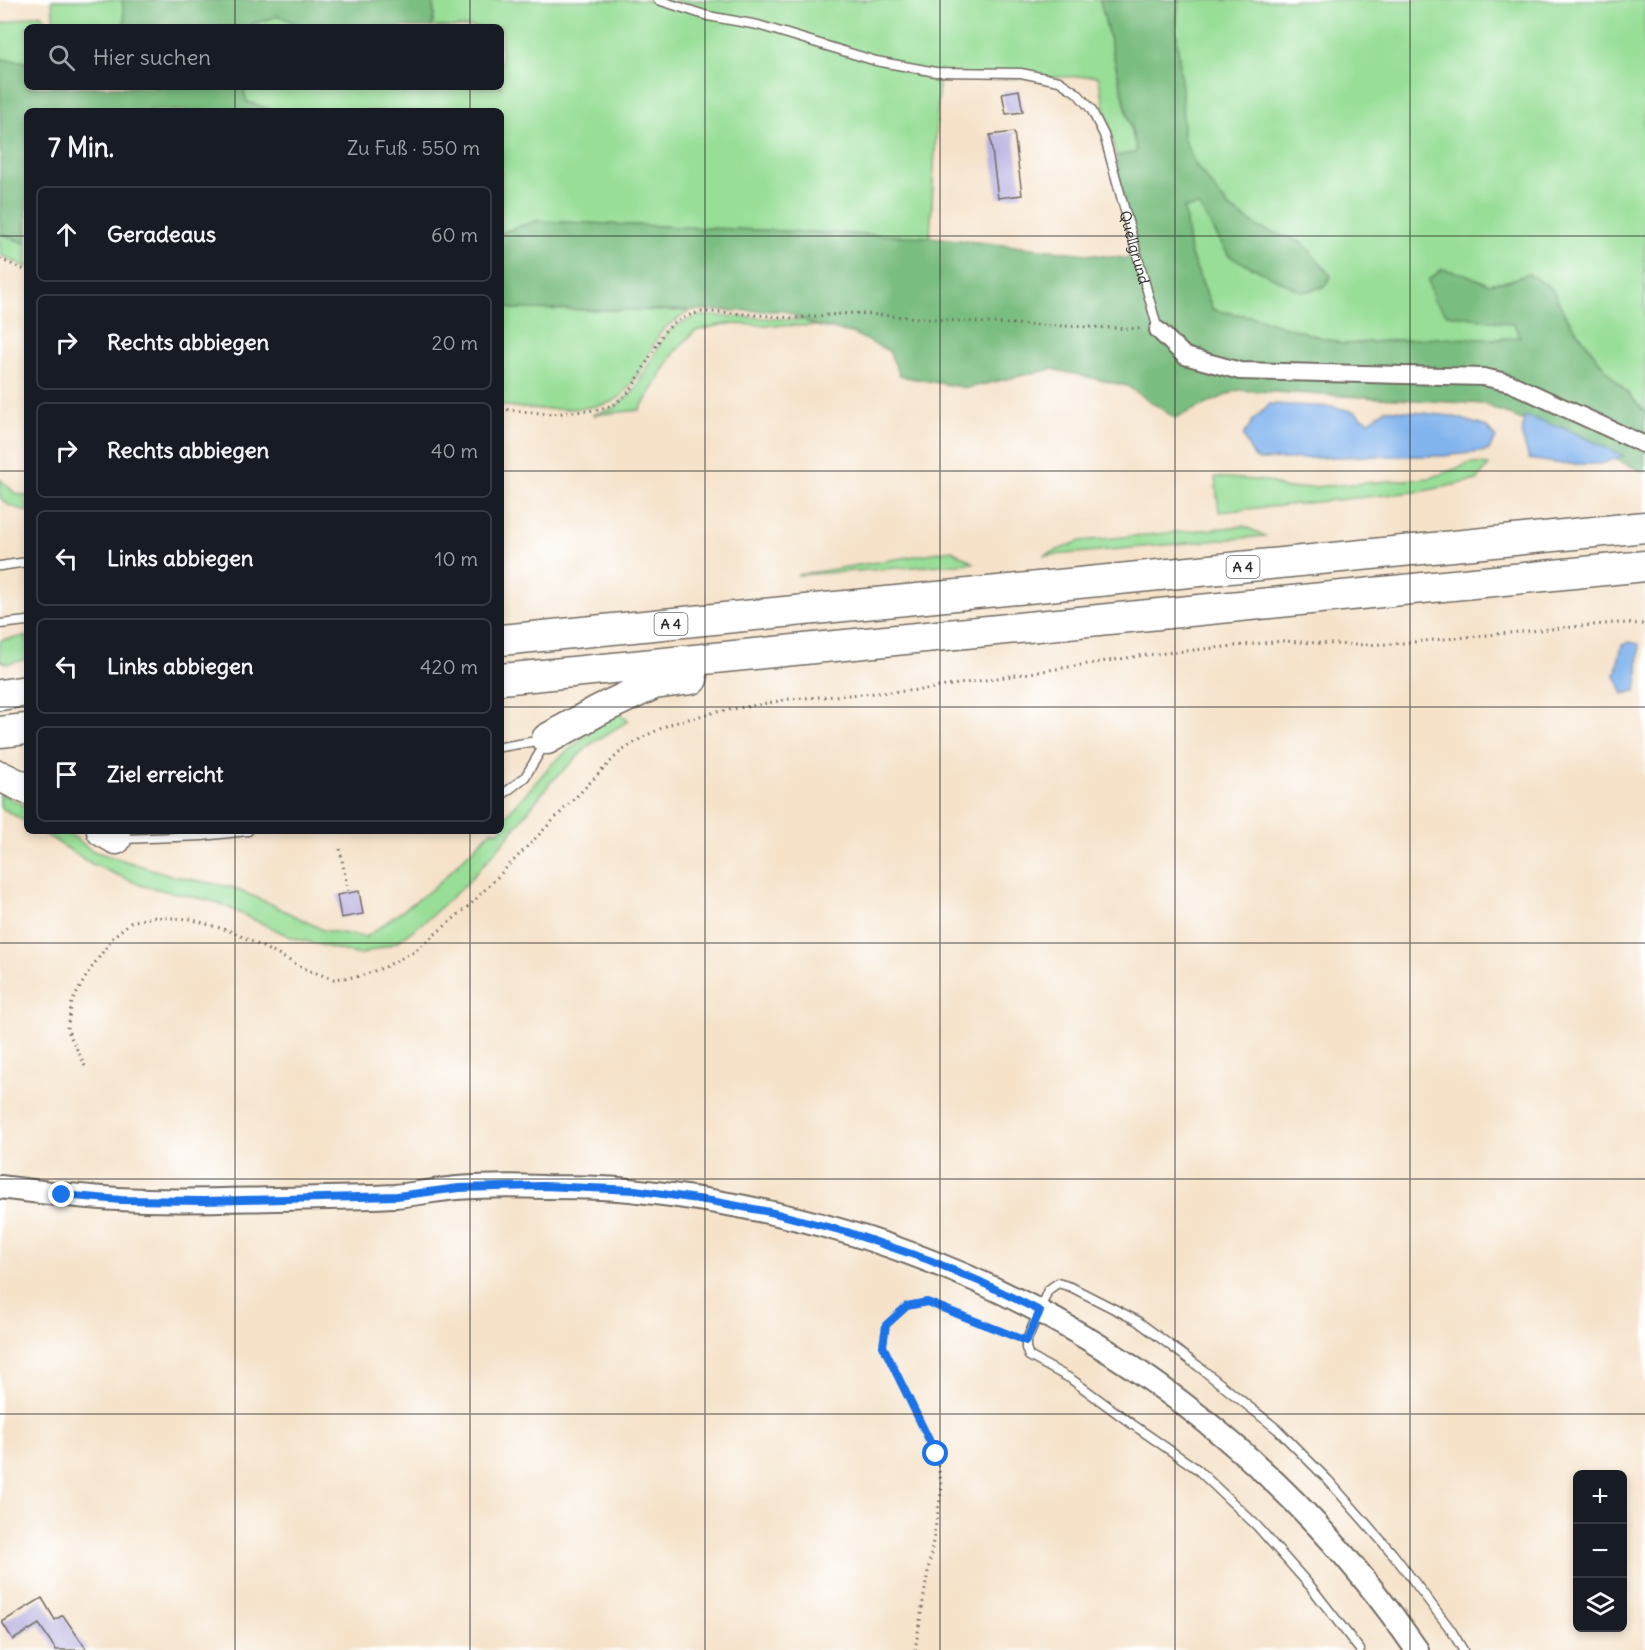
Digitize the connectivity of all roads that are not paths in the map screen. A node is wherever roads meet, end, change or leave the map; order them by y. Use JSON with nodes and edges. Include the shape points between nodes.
{"nodes":[{"id":1,"x":658,"y":0,"type":"edge"},
{"id":2,"x":1158,"y":330,"type":"joint"},
{"id":3,"x":1645,"y":445,"type":"edge"},
{"id":4,"x":1645,"y":527,"type":"edge"},
{"id":5,"x":24,"y":562,"type":"edge"},
{"id":6,"x":0,"y":566,"type":"edge"},
{"id":7,"x":1645,"y":566,"type":"edge"},
{"id":8,"x":24,"y":621,"type":"edge"},
{"id":9,"x":0,"y":624,"type":"edge"},
{"id":10,"x":504,"y":640,"type":"edge"},
{"id":11,"x":787,"y":651,"type":"junction"},
{"id":12,"x":504,"y":679,"type":"edge"},
{"id":13,"x":24,"y":692,"type":"edge"},
{"id":14,"x":0,"y":695,"type":"edge"},
{"id":15,"x":24,"y":729,"type":"edge"},
{"id":16,"x":0,"y":732,"type":"edge"},
{"id":17,"x":547,"y":739,"type":"junction"},
{"id":18,"x":504,"y":746,"type":"edge"},
{"id":19,"x":0,"y":776,"type":"edge"},
{"id":20,"x":24,"y":788,"type":"edge"},
{"id":21,"x":504,"y":794,"type":"edge"},
{"id":22,"x":220,"y":834,"type":"edge"},
{"id":23,"x":109,"y":835,"type":"edge"},
{"id":24,"x":0,"y":1187,"type":"edge"},
{"id":25,"x":1040,"y":1311,"type":"junction"},
{"id":26,"x":1360,"y":1650,"type":"edge"},
{"id":27,"x":1417,"y":1650,"type":"edge"},
{"id":28,"x":1464,"y":1650,"type":"edge"}],
"edges":[{"from":1,"to":2,"type":"lane","name":"Quellgrund","via":[[876,61],[936,72],[1021,73],[1059,81],[1091,109],[1104,135]]},
{"from":2,"to":3,"type":"street","via":[[1185,356],[1240,371],[1484,377],[1510,383]]},
{"from":4,"to":10,"type":"highway","number":"A 4"},
{"from":5,"to":6,"type":"lane"},
{"from":7,"to":11,"type":"highway"},
{"from":8,"to":9,"type":"lane"},
{"from":11,"to":12,"type":"highway"},
{"from":11,"to":17,"type":"highway","via":[[742,672],[654,684]]},
{"from":13,"to":14,"type":"highway"},
{"from":15,"to":16,"type":"highway"},
{"from":17,"to":18,"type":"lane"},
{"from":17,"to":21,"type":"lane","via":[[525,777]]},
{"from":19,"to":20,"type":"highway"},
{"from":22,"to":23,"type":"lane"},
{"from":24,"to":25,"type":"main road","via":[[121,1200],[204,1201],[397,1196],[543,1186],[635,1190],[770,1212],[847,1232],[929,1260]]},
{"from":25,"to":26,"type":"lane","via":[[1026,1341],[1029,1356],[1071,1379],[1197,1469],[1257,1526]]},
{"from":25,"to":27,"type":"main road","via":[[1178,1400],[1264,1471],[1342,1553]]},
{"from":25,"to":28,"type":"lane","via":[[1048,1290],[1058,1283],[1071,1287],[1136,1320],[1277,1429],[1393,1554]]}]}
